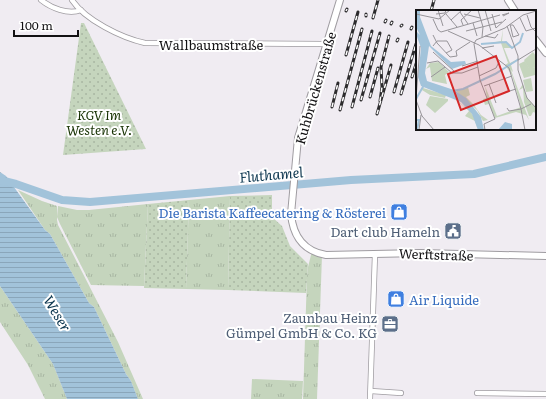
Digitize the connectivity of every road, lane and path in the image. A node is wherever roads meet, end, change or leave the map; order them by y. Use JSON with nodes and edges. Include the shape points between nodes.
{"nodes":[{"id":1,"x":41,"y":0,"type":"edge"},
{"id":2,"x":72,"y":0,"type":"edge"},
{"id":3,"x":340,"y":0,"type":"edge"},
{"id":4,"x":508,"y":0,"type":"edge"},
{"id":5,"x":81,"y":10,"type":"junction"},
{"id":6,"x":514,"y":10,"type":"edge"},
{"id":7,"x":536,"y":39,"type":"edge"},
{"id":8,"x":327,"y":45,"type":"junction"},
{"id":9,"x":546,"y":53,"type":"edge"},
{"id":10,"x":375,"y":254,"type":"junction"},
{"id":11,"x":326,"y":255,"type":"joint"},
{"id":12,"x":546,"y":256,"type":"edge"},
{"id":13,"x":371,"y":391,"type":"junction"},
{"id":14,"x":401,"y":393,"type":"dead end"},
{"id":15,"x":477,"y":393,"type":"dead end"},
{"id":16,"x":546,"y":394,"type":"edge"},
{"id":17,"x":370,"y":399,"type":"edge"}],
"edges":[{"from":1,"to":5,"type":"street","via":[[59,10]]},
{"from":2,"to":5,"type":"street","name":"Wallbaumstraße"},
{"from":3,"to":8,"type":"street","name":"Kuhbrückenstraße"},
{"from":4,"to":6,"type":"street"},
{"from":5,"to":8,"type":"street","name":"Wallbaumstraße","via":[[112,32],[145,43]]},
{"from":7,"to":9,"type":"street"},
{"from":8,"to":11,"type":"street","name":"Kuhbrückenstraße","via":[[298,138],[291,214],[294,231],[300,241],[312,251]]},
{"from":10,"to":11,"type":"street","name":"Werftstraße"},
{"from":10,"to":12,"type":"street","name":"Werftstraße"},
{"from":10,"to":13,"type":"street"},
{"from":13,"to":14,"type":"street"},
{"from":13,"to":17,"type":"street"},
{"from":15,"to":16,"type":"street"}]}
